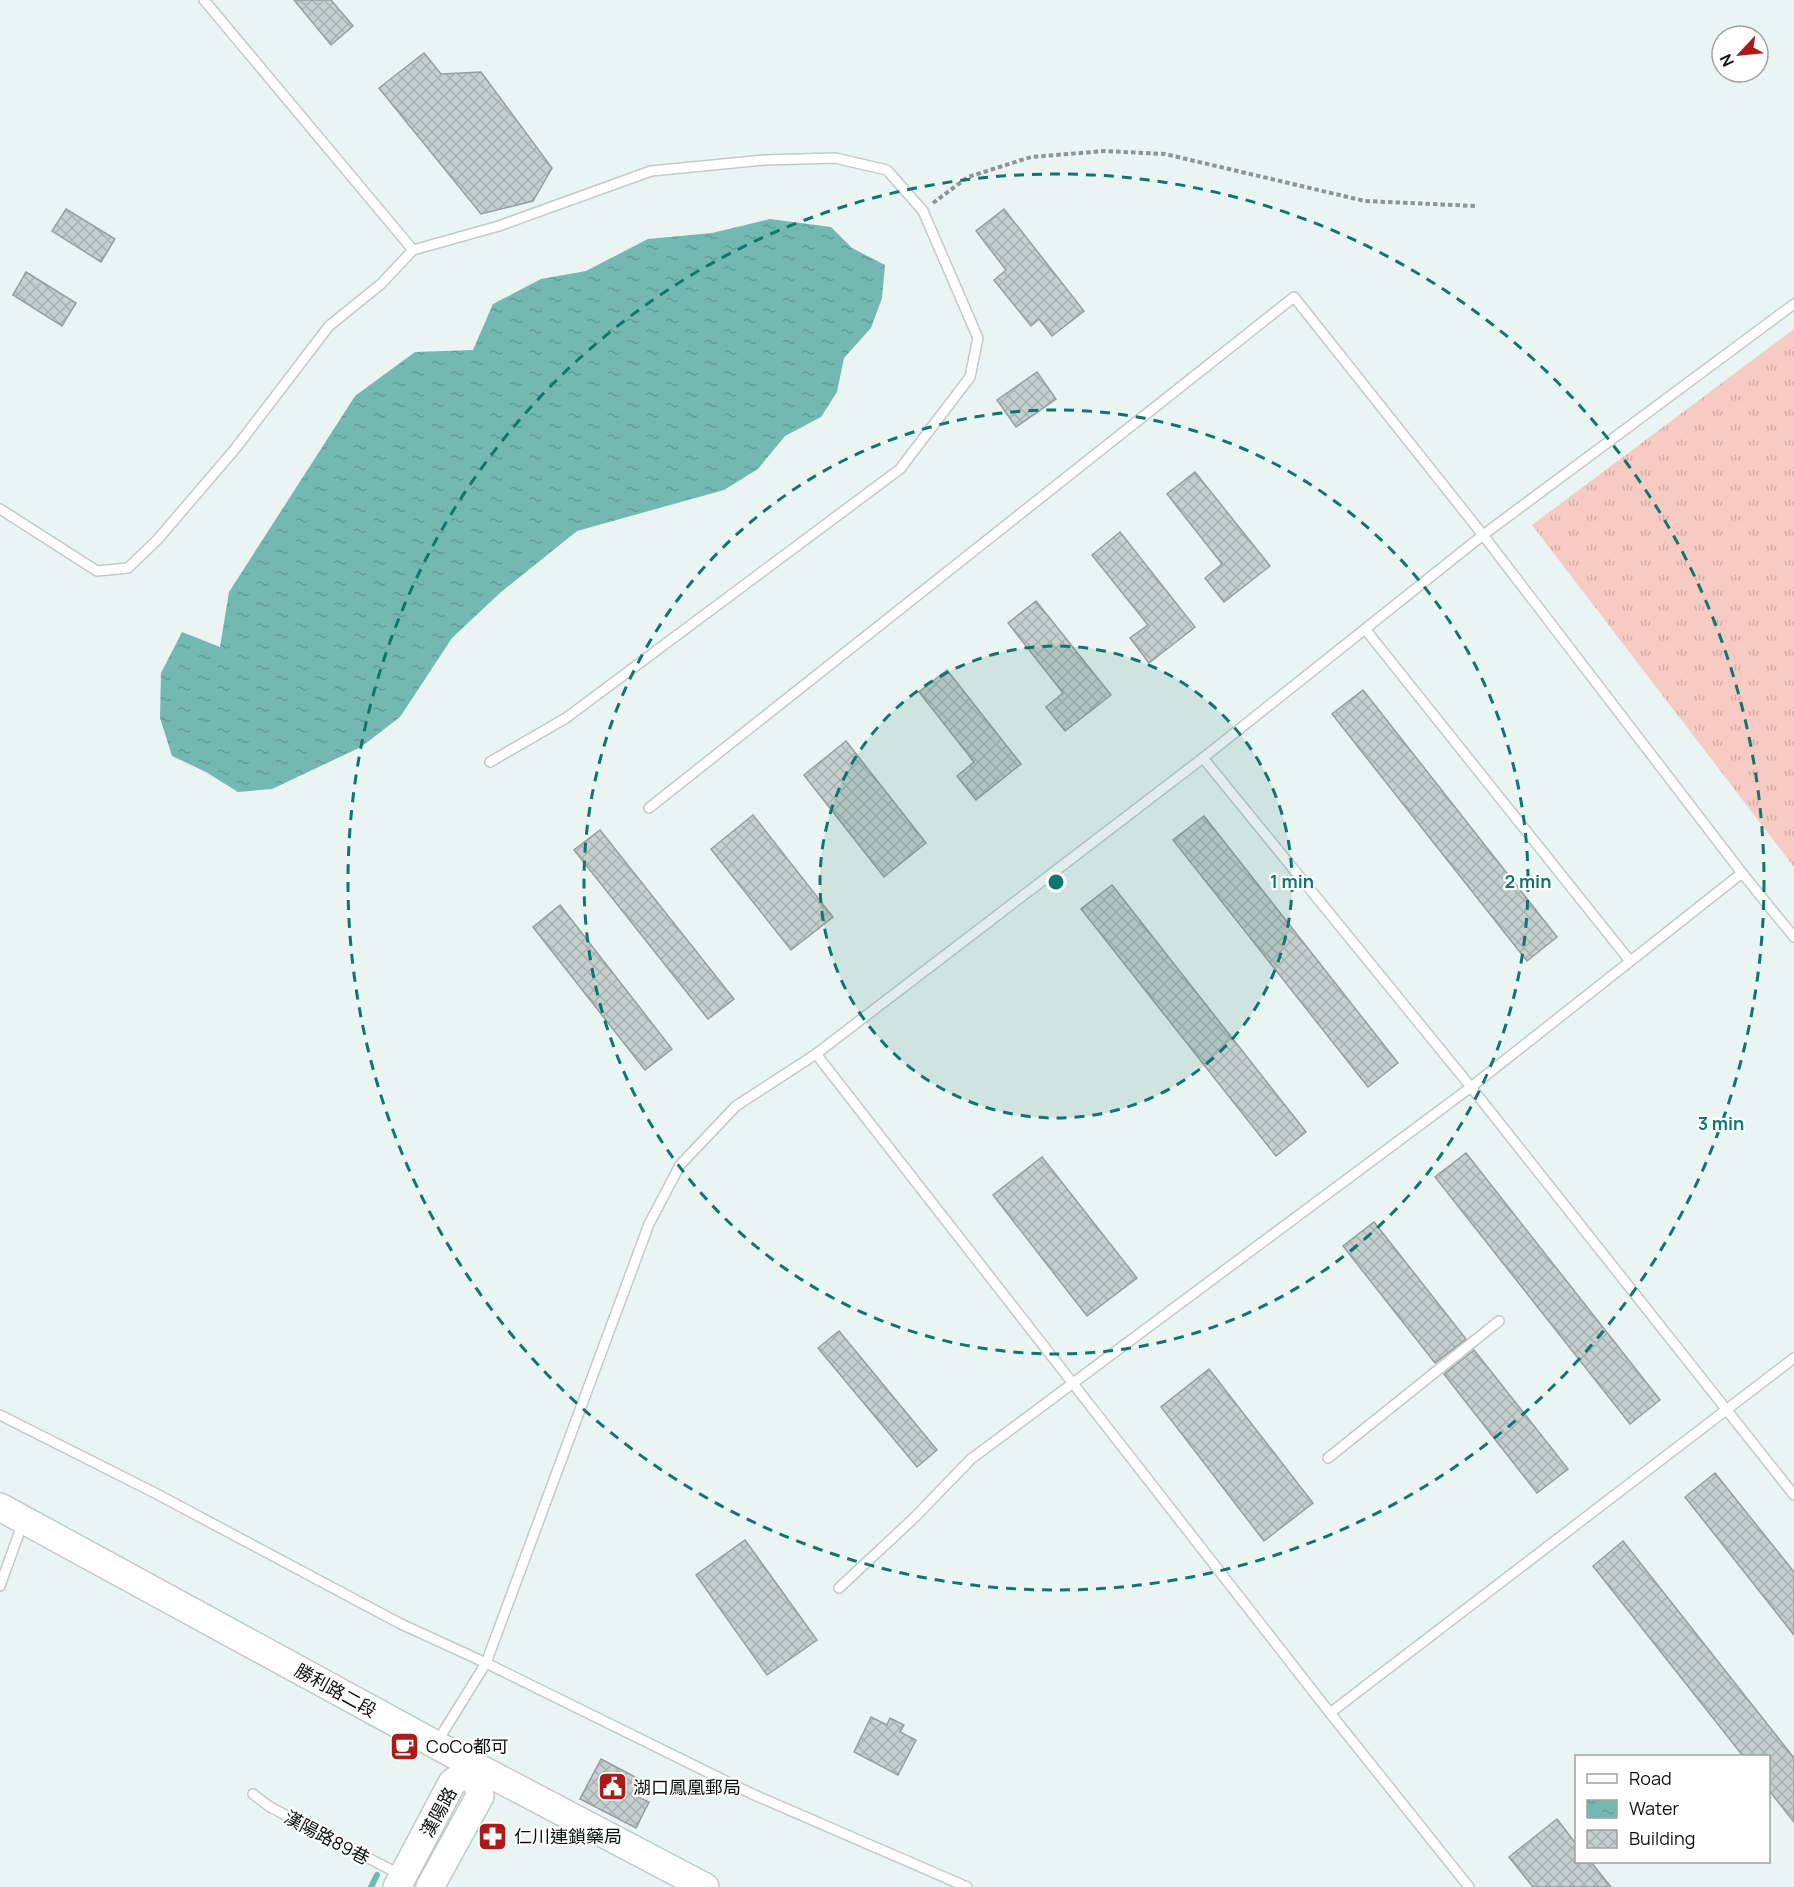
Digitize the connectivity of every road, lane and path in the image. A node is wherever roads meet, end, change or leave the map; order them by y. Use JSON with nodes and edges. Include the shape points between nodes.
{"nodes":[{"id":1,"x":204,"y":0,"type":"edge"},
{"id":2,"x":1475,"y":206,"type":"dead end"},
{"id":3,"x":923,"y":211,"type":"junction"},
{"id":4,"x":413,"y":250,"type":"junction"},
{"id":5,"x":1794,"y":304,"type":"edge"},
{"id":6,"x":0,"y":509,"type":"edge"},
{"id":7,"x":1483,"y":535,"type":"junction"},
{"id":8,"x":1365,"y":629,"type":"junction"},
{"id":9,"x":1203,"y":758,"type":"junction"},
{"id":10,"x":490,"y":762,"type":"dead end"},
{"id":11,"x":649,"y":808,"type":"dead end"},
{"id":12,"x":1742,"y":873,"type":"junction"},
{"id":13,"x":1794,"y":937,"type":"edge"},
{"id":14,"x":1630,"y":961,"type":"junction"},
{"id":15,"x":816,"y":1054,"type":"junction"},
{"id":16,"x":1471,"y":1087,"type":"junction"},
{"id":17,"x":1499,"y":1321,"type":"dead end"},
{"id":18,"x":1794,"y":1359,"type":"edge"},
{"id":19,"x":1074,"y":1382,"type":"junction"},
{"id":20,"x":1727,"y":1411,"type":"junction"},
{"id":21,"x":0,"y":1415,"type":"edge"},
{"id":22,"x":1328,"y":1458,"type":"dead end"},
{"id":23,"x":1794,"y":1495,"type":"edge"},
{"id":24,"x":0,"y":1507,"type":"edge"},
{"id":25,"x":24,"y":1520,"type":"junction"},
{"id":26,"x":0,"y":1586,"type":"edge"},
{"id":27,"x":839,"y":1588,"type":"dead end"},
{"id":28,"x":486,"y":1663,"type":"junction"},
{"id":29,"x":1330,"y":1713,"type":"junction"},
{"id":30,"x":436,"y":1745,"type":"junction"},
{"id":31,"x":475,"y":1766,"type":"junction"},
{"id":32,"x":253,"y":1794,"type":"dead end"},
{"id":33,"x":400,"y":1882,"type":"edge"},
{"id":34,"x":430,"y":1887,"type":"edge"},
{"id":35,"x":705,"y":1887,"type":"edge"},
{"id":36,"x":967,"y":1887,"type":"edge"},
{"id":37,"x":1469,"y":1887,"type":"edge"}],
"edges":[{"from":1,"to":4,"type":"lane"},
{"from":2,"to":3,"type":"path","via":[[1365,201],[1166,154],[1105,152],[1031,157],[968,177]]},
{"from":3,"to":4,"type":"lane","via":[[887,170],[835,158],[764,160],[651,171],[499,226]]},
{"from":3,"to":10,"type":"lane","via":[[978,338],[970,377],[900,469],[566,718]]},
{"from":4,"to":6,"type":"lane","via":[[381,284],[329,326],[235,449],[159,539],[128,568],[97,571]]},
{"from":5,"to":7,"type":"lane"},
{"from":7,"to":8,"type":"lane"},
{"from":7,"to":11,"type":"lane","via":[[1294,297]]},
{"from":7,"to":12,"type":"lane"},
{"from":8,"to":9,"type":"lane"},
{"from":8,"to":14,"type":"lane"},
{"from":9,"to":15,"type":"lane"},
{"from":9,"to":16,"type":"lane"},
{"from":12,"to":13,"type":"lane"},
{"from":12,"to":14,"type":"lane"},
{"from":14,"to":16,"type":"lane"},
{"from":15,"to":19,"type":"lane"},
{"from":15,"to":28,"type":"lane","via":[[736,1106],[680,1165],[649,1224]]},
{"from":16,"to":19,"type":"lane"},
{"from":16,"to":20,"type":"lane"},
{"from":17,"to":22,"type":"lane"},
{"from":18,"to":20,"type":"lane"},
{"from":19,"to":27,"type":"lane","via":[[971,1459]]},
{"from":19,"to":29,"type":"lane"},
{"from":20,"to":23,"type":"lane"},
{"from":20,"to":29,"type":"lane"},
{"from":21,"to":28,"type":"lane","via":[[399,1623]]},
{"from":24,"to":25,"type":"main road","name":"勝利路二段"},
{"from":25,"to":26,"type":"lane"},
{"from":25,"to":30,"type":"main road","name":"勝利路二段"},
{"from":28,"to":30,"type":"lane"},
{"from":28,"to":36,"type":"lane","via":[[750,1793]]},
{"from":29,"to":37,"type":"lane"},
{"from":30,"to":31,"type":"main road","name":"勝利路二段"},
{"from":31,"to":33,"type":"main road","name":"漢陽路","via":[[452,1783]]},
{"from":31,"to":34,"type":"main road","name":"漢陽路","via":[[480,1796]]},
{"from":31,"to":35,"type":"main road","name":"勝利路二段"},
{"from":32,"to":33,"type":"lane","name":"漢陽路89巷"}]}
